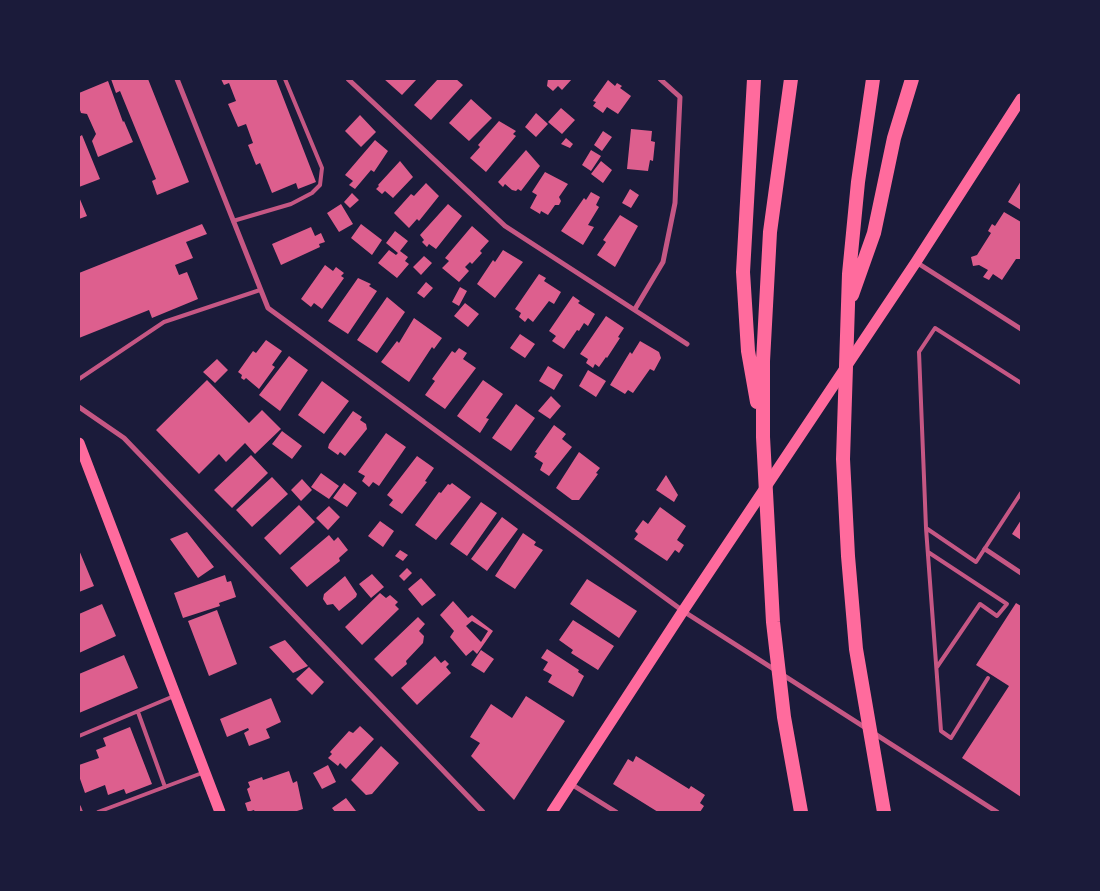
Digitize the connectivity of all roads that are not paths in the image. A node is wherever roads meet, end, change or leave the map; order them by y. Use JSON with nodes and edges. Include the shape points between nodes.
{"nodes":[{"id":1,"x":177,"y":79,"type":"edge"},
{"id":2,"x":285,"y":79,"type":"edge"},
{"id":3,"x":348,"y":79,"type":"edge"},
{"id":4,"x":660,"y":79,"type":"edge"},
{"id":5,"x":754,"y":79,"type":"edge"},
{"id":6,"x":791,"y":79,"type":"edge"},
{"id":7,"x":873,"y":79,"type":"edge"},
{"id":8,"x":912,"y":79,"type":"edge"},
{"id":9,"x":1021,"y":99,"type":"edge"},
{"id":10,"x":233,"y":221,"type":"junction"},
{"id":11,"x":916,"y":262,"type":"junction"},
{"id":12,"x":260,"y":290,"type":"junction"},
{"id":13,"x":635,"y":309,"type":"junction"},
{"id":14,"x":847,"y":312,"type":"junction"},
{"id":15,"x":1021,"y":329,"type":"edge"},
{"id":16,"x":687,"y":344,"type":"dead end"},
{"id":17,"x":79,"y":379,"type":"edge"},
{"id":18,"x":1021,"y":383,"type":"edge"},
{"id":19,"x":79,"y":407,"type":"edge"},
{"id":20,"x":763,"y":436,"type":"junction"},
{"id":21,"x":79,"y":443,"type":"edge"},
{"id":22,"x":1021,"y":493,"type":"edge"},
{"id":23,"x":926,"y":528,"type":"junction"},
{"id":24,"x":985,"y":549,"type":"junction"},
{"id":25,"x":928,"y":552,"type":"junction"},
{"id":26,"x":1021,"y":573,"type":"edge"},
{"id":27,"x":683,"y":611,"type":"junction"},
{"id":28,"x":937,"y":667,"type":"junction"},
{"id":29,"x":988,"y":678,"type":"dead end"},
{"id":30,"x":175,"y":696,"type":"junction"},
{"id":31,"x":138,"y":712,"type":"junction"},
{"id":32,"x":79,"y":736,"type":"edge"},
{"id":33,"x":204,"y":772,"type":"junction"},
{"id":34,"x":571,"y":784,"type":"junction"},
{"id":35,"x":166,"y":787,"type":"junction"},
{"id":36,"x":79,"y":807,"type":"edge"},
{"id":37,"x":81,"y":812,"type":"edge"},
{"id":38,"x":98,"y":812,"type":"edge"},
{"id":39,"x":220,"y":812,"type":"edge"},
{"id":40,"x":484,"y":812,"type":"edge"},
{"id":41,"x":552,"y":812,"type":"edge"},
{"id":42,"x":616,"y":812,"type":"edge"},
{"id":43,"x":800,"y":812,"type":"edge"},
{"id":44,"x":884,"y":812,"type":"edge"},
{"id":45,"x":997,"y":812,"type":"edge"}],
"edges":[{"from":1,"to":10,"type":"street"},
{"from":2,"to":10,"type":"lane","via":[[322,168],[320,185],[290,204]]},
{"from":3,"to":13,"type":"street","via":[[505,226]]},
{"from":4,"to":13,"type":"street","via":[[680,97],[675,203],[663,262]]},
{"from":5,"to":20,"type":"highway","via":[[743,291],[748,351]]},
{"from":6,"to":20,"type":"highway","via":[[770,232],[763,361]]},
{"from":7,"to":14,"type":"highway","via":[[858,182]]},
{"from":8,"to":14,"type":"highway","via":[[894,138],[874,233]]},
{"from":9,"to":11,"type":"main road"},
{"from":10,"to":12,"type":"street"},
{"from":11,"to":15,"type":"street"},
{"from":11,"to":27,"type":"main road"},
{"from":12,"to":17,"type":"lane","via":[[164,322]]},
{"from":12,"to":27,"type":"street","via":[[268,308]]},
{"from":13,"to":16,"type":"street"},
{"from":14,"to":44,"type":"highway","via":[[843,427],[848,556],[864,702]]},
{"from":18,"to":23,"type":"lane","via":[[935,328],[919,352]]},
{"from":19,"to":40,"type":"street","via":[[124,438]]},
{"from":20,"to":43,"type":"highway","via":[[775,649]]},
{"from":21,"to":30,"type":"main road"},
{"from":22,"to":24,"type":"lane"},
{"from":23,"to":24,"type":"lane","via":[[976,562]]},
{"from":23,"to":25,"type":"lane"},
{"from":24,"to":26,"type":"street"},
{"from":25,"to":28,"type":"lane"},
{"from":25,"to":28,"type":"lane","via":[[1006,604],[997,616],[980,604]]},
{"from":27,"to":34,"type":"main road"},
{"from":27,"to":45,"type":"street"},
{"from":28,"to":29,"type":"lane","via":[[941,731],[951,738]]},
{"from":30,"to":31,"type":"lane"},
{"from":30,"to":33,"type":"main road"},
{"from":31,"to":32,"type":"lane"},
{"from":31,"to":35,"type":"lane"},
{"from":33,"to":35,"type":"lane"},
{"from":33,"to":39,"type":"main road"},
{"from":34,"to":41,"type":"main road"},
{"from":34,"to":42,"type":"street"},
{"from":35,"to":38,"type":"lane"},
{"from":36,"to":37,"type":"lane"}]}
